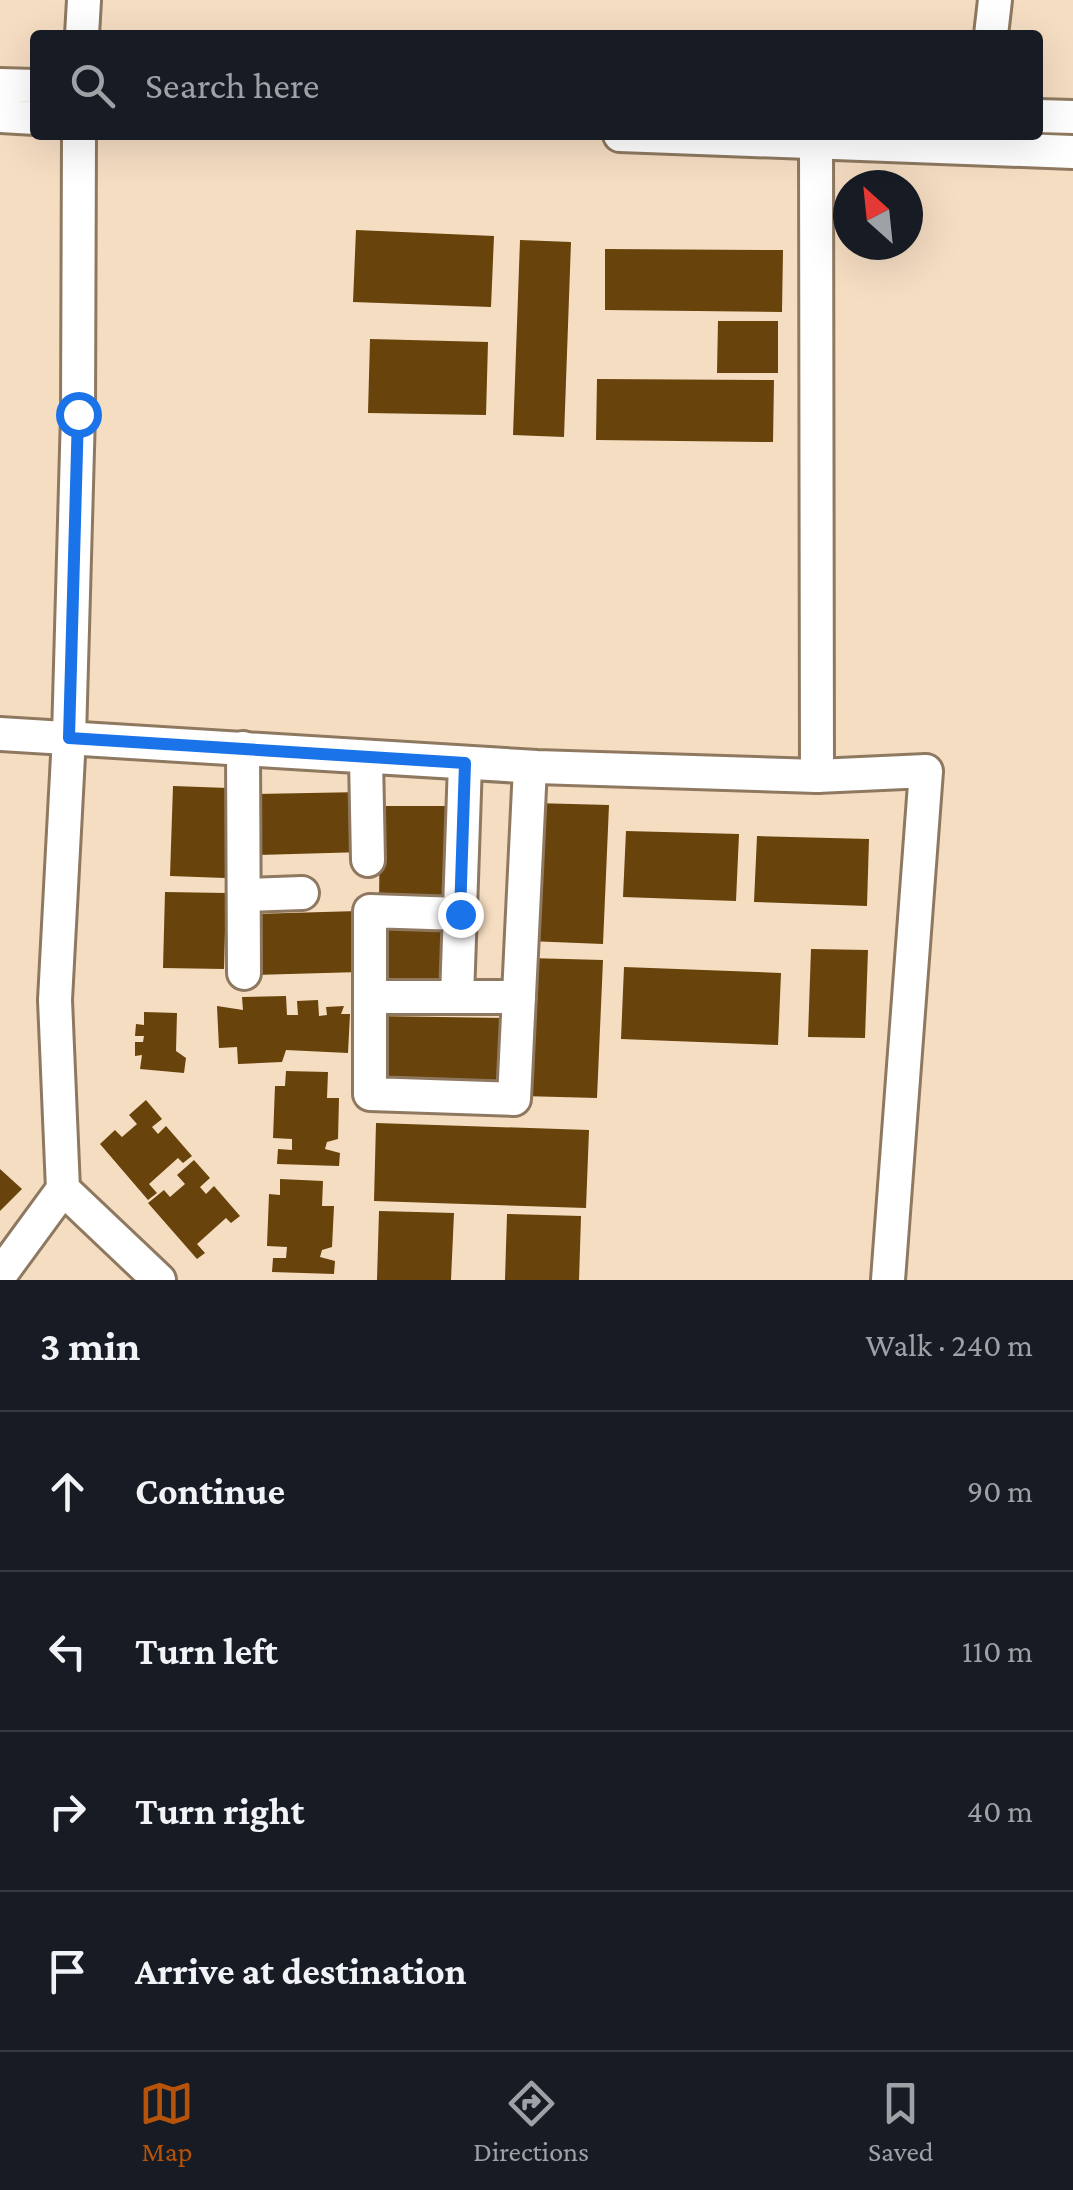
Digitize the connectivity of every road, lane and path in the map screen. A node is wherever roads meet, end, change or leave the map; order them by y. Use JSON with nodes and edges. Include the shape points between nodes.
{"nodes":[{"id":1,"x":84,"y":0,"type":"edge"},
{"id":2,"x":995,"y":0,"type":"edge"},
{"id":3,"x":82,"y":30,"type":"edge"},
{"id":4,"x":992,"y":30,"type":"edge"},
{"id":5,"x":0,"y":85,"type":"edge"},
{"id":6,"x":30,"y":86,"type":"edge"},
{"id":7,"x":0,"y":116,"type":"edge"},
{"id":8,"x":1043,"y":116,"type":"edge"},
{"id":9,"x":1073,"y":117,"type":"edge"},
{"id":10,"x":30,"y":118,"type":"edge"},
{"id":11,"x":79,"y":140,"type":"edge"},
{"id":12,"x":816,"y":140,"type":"edge"},
{"id":13,"x":853,"y":140,"type":"edge"},
{"id":14,"x":1073,"y":152,"type":"edge"},
{"id":15,"x":0,"y":734,"type":"edge"},
{"id":16,"x":69,"y":738,"type":"junction"},
{"id":17,"x":244,"y":748,"type":"junction"},
{"id":18,"x":366,"y":758,"type":"junction"},
{"id":19,"x":465,"y":763,"type":"junction"},
{"id":20,"x":530,"y":767,"type":"junction"},
{"id":21,"x":817,"y":776,"type":"junction"},
{"id":22,"x":368,"y":860,"type":"dead end"},
{"id":23,"x":302,"y":893,"type":"dead end"},
{"id":24,"x":244,"y":895,"type":"junction"},
{"id":25,"x":460,"y":914,"type":"junction"},
{"id":26,"x":244,"y":973,"type":"dead end"},
{"id":27,"x":370,"y":997,"type":"junction"},
{"id":28,"x":457,"y":997,"type":"junction"},
{"id":29,"x":519,"y":997,"type":"junction"},
{"id":30,"x":63,"y":1189,"type":"junction"},
{"id":31,"x":0,"y":1275,"type":"edge"},
{"id":32,"x":158,"y":1280,"type":"edge"},
{"id":33,"x":888,"y":1280,"type":"edge"}],
"edges":[{"from":1,"to":3,"type":"street"},
{"from":2,"to":4,"type":"street"},
{"from":5,"to":6,"type":"street"},
{"from":7,"to":10,"type":"street"},
{"from":8,"to":9,"type":"street"},
{"from":11,"to":16,"type":"street"},
{"from":12,"to":21,"type":"street"},
{"from":13,"to":14,"type":"street"},
{"from":15,"to":16,"type":"street"},
{"from":16,"to":17,"type":"street"},
{"from":16,"to":30,"type":"street","via":[[54,1000]]},
{"from":17,"to":18,"type":"street"},
{"from":17,"to":24,"type":"street"},
{"from":18,"to":19,"type":"street"},
{"from":18,"to":22,"type":"street"},
{"from":19,"to":20,"type":"street"},
{"from":19,"to":25,"type":"street"},
{"from":20,"to":21,"type":"street"},
{"from":20,"to":29,"type":"street"},
{"from":21,"to":33,"type":"street","via":[[926,771]]},
{"from":23,"to":24,"type":"street"},
{"from":24,"to":26,"type":"street"},
{"from":25,"to":27,"type":"street","via":[[370,910]]},
{"from":25,"to":28,"type":"street"},
{"from":27,"to":28,"type":"street"},
{"from":27,"to":29,"type":"street","via":[[370,1094],[514,1098]]},
{"from":28,"to":29,"type":"street"},
{"from":30,"to":31,"type":"street"},
{"from":30,"to":32,"type":"street"}]}
